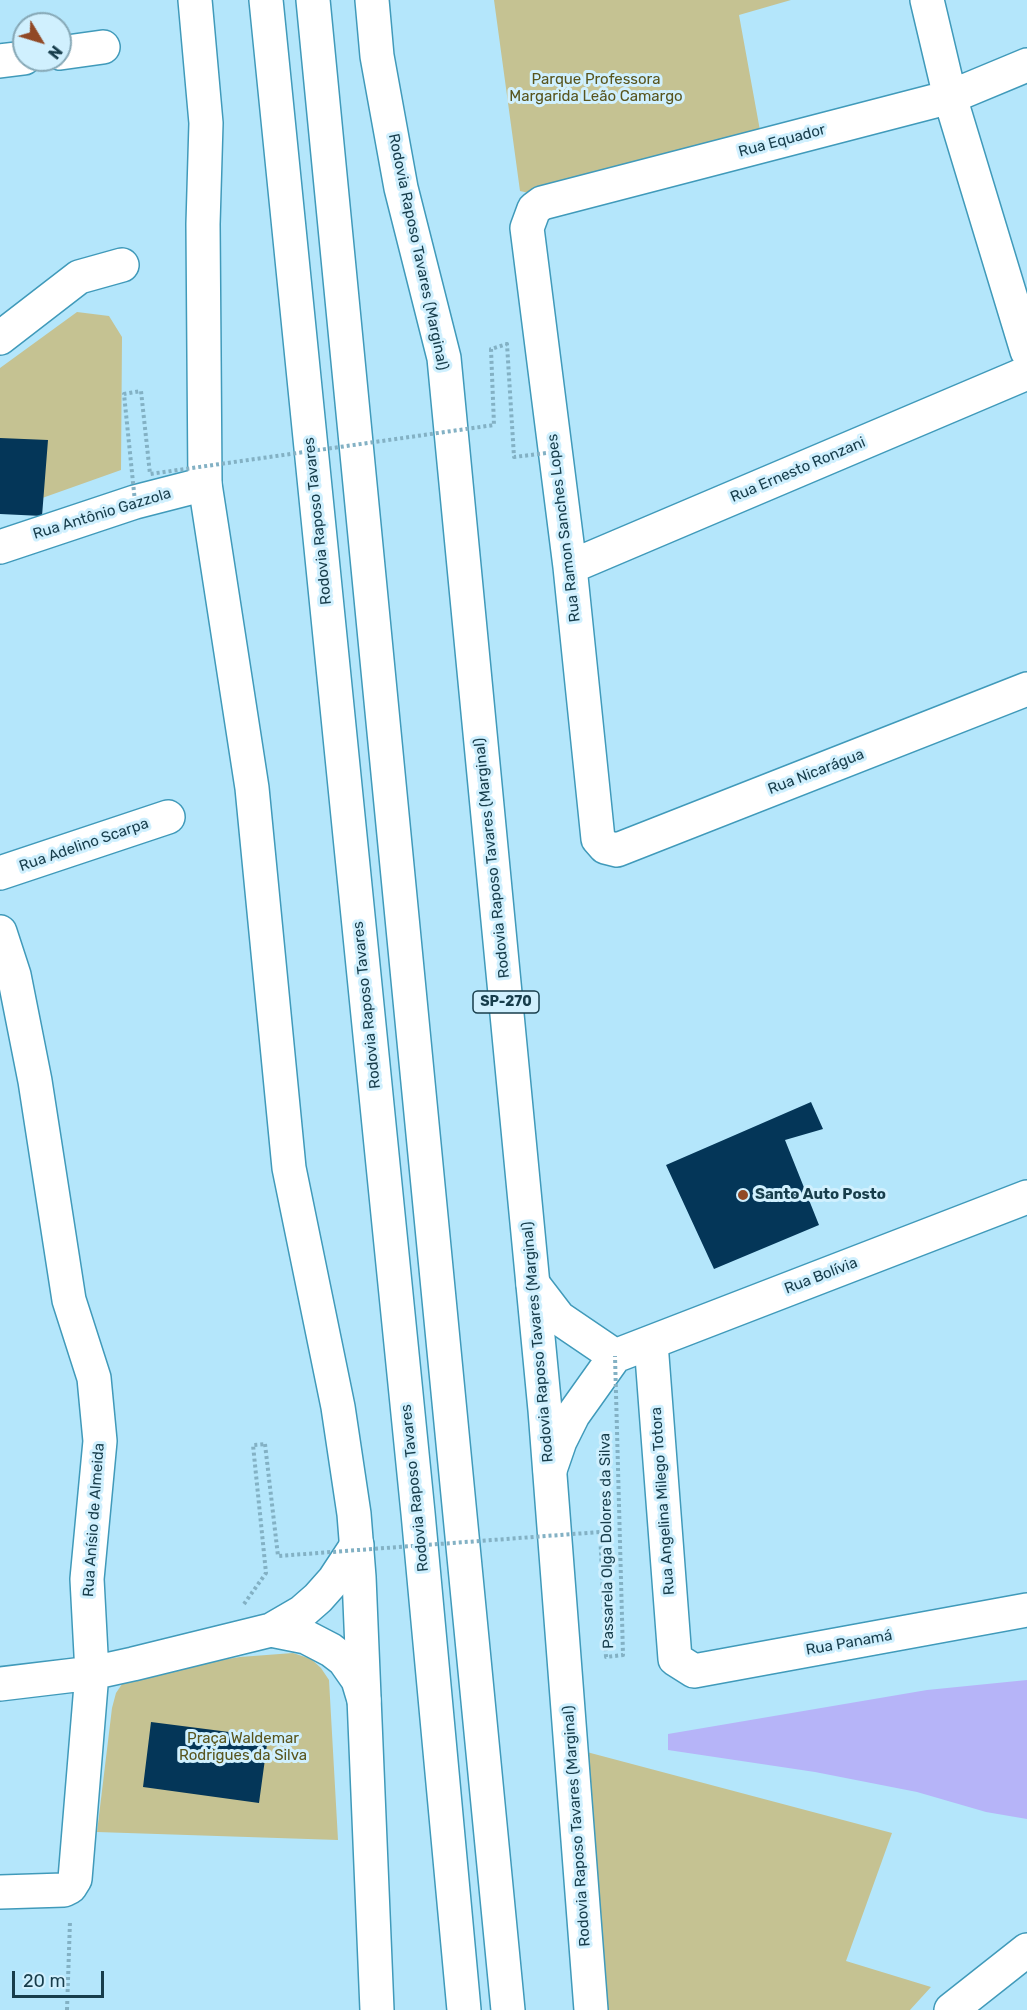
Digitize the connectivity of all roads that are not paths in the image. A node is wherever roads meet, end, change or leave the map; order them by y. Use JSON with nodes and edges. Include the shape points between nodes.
{"nodes":[{"id":1,"x":195,"y":0,"type":"edge"},
{"id":2,"x":266,"y":0,"type":"edge"},
{"id":3,"x":313,"y":0,"type":"edge"},
{"id":4,"x":372,"y":0,"type":"edge"},
{"id":5,"x":927,"y":0,"type":"edge"},
{"id":6,"x":103,"y":47,"type":"dead end"},
{"id":7,"x":72,"y":51,"type":"edge"},
{"id":8,"x":1027,"y":65,"type":"edge"},
{"id":9,"x":950,"y":97,"type":"junction"},
{"id":10,"x":534,"y":209,"type":"joint"},
{"id":11,"x":122,"y":265,"type":"dead end"},
{"id":12,"x":0,"y":338,"type":"edge"},
{"id":13,"x":1027,"y":351,"type":"edge"},
{"id":14,"x":1027,"y":374,"type":"edge"},
{"id":15,"x":205,"y":484,"type":"junction"},
{"id":16,"x":0,"y":546,"type":"edge"},
{"id":17,"x":570,"y":567,"type":"junction"},
{"id":18,"x":1027,"y":689,"type":"edge"},
{"id":19,"x":168,"y":816,"type":"dead end"},
{"id":20,"x":605,"y":847,"type":"joint"},
{"id":21,"x":0,"y":873,"type":"edge"},
{"id":22,"x":0,"y":932,"type":"edge"},
{"id":23,"x":1027,"y":1197,"type":"edge"},
{"id":24,"x":533,"y":1284,"type":"junction"},
{"id":25,"x":651,"y":1343,"type":"junction"},
{"id":26,"x":615,"y":1356,"type":"junction"},
{"id":27,"x":550,"y":1470,"type":"junction"},
{"id":28,"x":357,"y":1545,"type":"junction"},
{"id":29,"x":1027,"y":1611,"type":"edge"},
{"id":30,"x":271,"y":1630,"type":"junction"},
{"id":31,"x":675,"y":1659,"type":"joint"},
{"id":32,"x":92,"y":1672,"type":"junction"},
{"id":33,"x":0,"y":1684,"type":"edge"},
{"id":34,"x":364,"y":1700,"type":"junction"},
{"id":35,"x":0,"y":1892,"type":"edge"},
{"id":36,"x":1027,"y":1950,"type":"edge"},
{"id":37,"x":377,"y":2010,"type":"edge"},
{"id":38,"x":464,"y":2010,"type":"edge"},
{"id":39,"x":508,"y":2010,"type":"edge"},
{"id":40,"x":591,"y":2010,"type":"edge"},
{"id":41,"x":951,"y":2010,"type":"edge"}],
"edges":[{"from":1,"to":15,"type":"main road","via":[[206,123]]},
{"from":2,"to":38,"type":"main road","name":"Rodovia Raposo Tavares"},
{"from":3,"to":39,"type":"main road"},
{"from":4,"to":24,"type":"main road","name":"Rodovia Raposo Tavares (Marginal)","number":"SP-270","via":[[401,188],[444,358]]},
{"from":5,"to":9,"type":"main road"},
{"from":6,"to":7,"type":"main road"},
{"from":8,"to":9,"type":"main road","name":"Rua Equador"},
{"from":9,"to":10,"type":"main road","name":"Rua Equador","via":[[542,203]]},
{"from":9,"to":13,"type":"main road"},
{"from":10,"to":17,"type":"main road","name":"Rua Ramon Sanches Lopes","via":[[527,228]]},
{"from":11,"to":12,"type":"main road","via":[[79,277]]},
{"from":14,"to":17,"type":"main road","name":"Rua Ernesto Ronzani"},
{"from":15,"to":16,"type":"main road","name":"Rua Antônio Gazzola","via":[[135,502]]},
{"from":15,"to":28,"type":"main road","via":[[252,788],[290,1168],[338,1407]]},
{"from":17,"to":20,"type":"main road","name":"Rua Ramon Sanches Lopes","via":[[598,838]]},
{"from":18,"to":20,"type":"main road","name":"Rua Nicarágua","via":[[616,850]]},
{"from":19,"to":21,"type":"main road","name":"Rua Adelino Scarpa"},
{"from":22,"to":32,"type":"main road","name":"Rua Anísio de Almeida","via":[[14,975],[35,1081],[69,1300],[94,1378],[100,1442],[87,1579]]},
{"from":23,"to":25,"type":"main road","name":"Rua Bolívia"},
{"from":24,"to":26,"type":"main road","via":[[559,1318]]},
{"from":24,"to":27,"type":"main road","name":"Rodovia Raposo Tavares (Marginal)","number":"SP-270"},
{"from":25,"to":26,"type":"main road","name":"Rua Bolívia"},
{"from":25,"to":31,"type":"main road","name":"Rua Angelina Milego Totora"},
{"from":26,"to":27,"type":"main road","via":[[573,1415]]},
{"from":27,"to":40,"type":"main road","name":"Rodovia Raposo Tavares (Marginal)","number":"SP-270"},
{"from":28,"to":30,"type":"main road","via":[[318,1598]]},
{"from":28,"to":34,"type":"main road"},
{"from":29,"to":31,"type":"main road","name":"Rua Panamá","via":[[694,1671]]},
{"from":30,"to":32,"type":"main road"},
{"from":30,"to":34,"type":"main road","via":[[306,1637],[344,1659],[358,1680]]},
{"from":32,"to":33,"type":"main road"},
{"from":32,"to":35,"type":"main road","name":"Rua Anísio de Almeida","via":[[75,1879],[63,1890]]},
{"from":34,"to":37,"type":"main road"},
{"from":36,"to":41,"type":"main road"}]}
